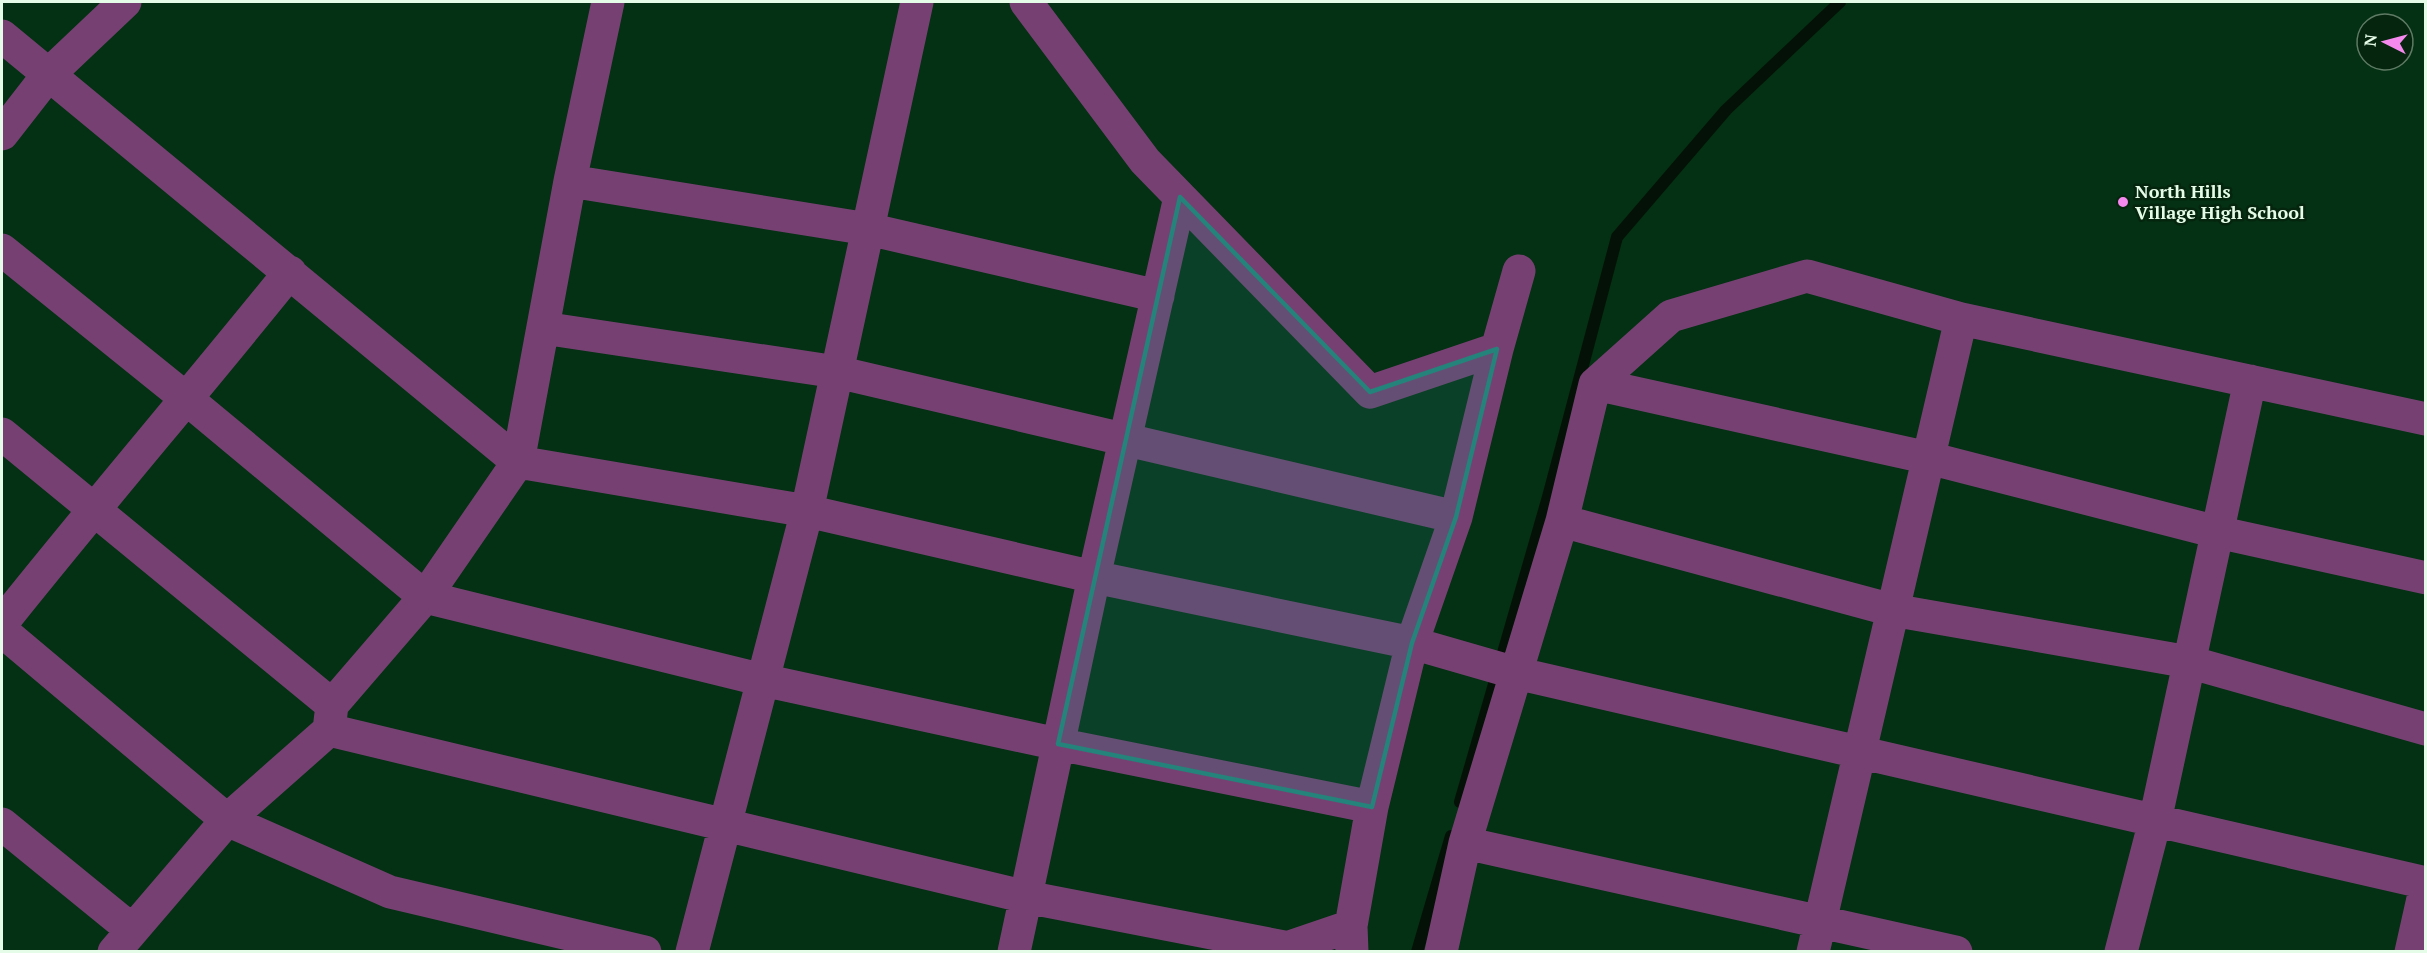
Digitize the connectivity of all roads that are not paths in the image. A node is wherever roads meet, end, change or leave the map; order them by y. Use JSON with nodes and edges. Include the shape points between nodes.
{"nodes":[{"id":1,"x":125,"y":2,"type":"edge"},
{"id":2,"x":608,"y":2,"type":"edge"},
{"id":3,"x":917,"y":2,"type":"edge"},
{"id":4,"x":1026,"y":2,"type":"edge"},
{"id":5,"x":2,"y":36,"type":"edge"},
{"id":6,"x":48,"y":75,"type":"junction"},
{"id":7,"x":2,"y":134,"type":"edge"},
{"id":8,"x":570,"y":181,"type":"junction"},
{"id":9,"x":1180,"y":197,"type":"junction"},
{"id":10,"x":868,"y":229,"type":"junction"},
{"id":11,"x":2,"y":250,"type":"edge"},
{"id":12,"x":1519,"y":271,"type":"dead end"},
{"id":13,"x":290,"y":272,"type":"junction"},
{"id":14,"x":1158,"y":296,"type":"junction"},
{"id":15,"x":1961,"y":319,"type":"junction"},
{"id":16,"x":543,"y":328,"type":"junction"},
{"id":17,"x":1497,"y":349,"type":"junction"},
{"id":18,"x":837,"y":372,"type":"junction"},
{"id":19,"x":2250,"y":381,"type":"junction"},
{"id":20,"x":1595,"y":384,"type":"junction"},
{"id":21,"x":188,"y":400,"type":"junction"},
{"id":22,"x":2426,"y":419,"type":"edge"},
{"id":23,"x":2,"y":434,"type":"edge"},
{"id":24,"x":1125,"y":440,"type":"junction"},
{"id":25,"x":1929,"y":458,"type":"junction"},
{"id":26,"x":518,"y":462,"type":"junction"},
{"id":27,"x":94,"y":508,"type":"junction"},
{"id":28,"x":807,"y":511,"type":"junction"},
{"id":29,"x":1456,"y":517,"type":"junction"},
{"id":30,"x":1562,"y":521,"type":"junction"},
{"id":31,"x":2217,"y":532,"type":"junction"},
{"id":32,"x":1094,"y":578,"type":"junction"},
{"id":33,"x":2426,"y":578,"type":"edge"},
{"id":34,"x":425,"y":597,"type":"junction"},
{"id":35,"x":1892,"y":610,"type":"junction"},
{"id":36,"x":2,"y":623,"type":"edge"},
{"id":37,"x":2,"y":631,"type":"edge"},
{"id":38,"x":1421,"y":646,"type":"junction"},
{"id":39,"x":2189,"y":662,"type":"junction"},
{"id":40,"x":1508,"y":671,"type":"junction"},
{"id":41,"x":763,"y":680,"type":"junction"},
{"id":42,"x":331,"y":718,"type":"junction"},
{"id":43,"x":2426,"y":729,"type":"edge"},
{"id":44,"x":1058,"y":744,"type":"junction"},
{"id":45,"x":1858,"y":753,"type":"junction"},
{"id":46,"x":1372,"y":807,"type":"junction"},
{"id":47,"x":227,"y":819,"type":"junction"},
{"id":48,"x":2155,"y":821,"type":"junction"},
{"id":49,"x":2,"y":824,"type":"edge"},
{"id":50,"x":725,"y":825,"type":"junction"},
{"id":51,"x":1465,"y":843,"type":"junction"},
{"id":52,"x":2426,"y":884,"type":"edge"},
{"id":53,"x":1026,"y":897,"type":"junction"},
{"id":54,"x":1816,"y":936,"type":"edge"},
{"id":55,"x":1352,"y":939,"type":"edge"},
{"id":56,"x":123,"y":941,"type":"edge"},
{"id":57,"x":1280,"y":949,"type":"edge"},
{"id":58,"x":645,"y":951,"type":"edge"},
{"id":59,"x":692,"y":951,"type":"edge"},
{"id":60,"x":1014,"y":951,"type":"edge"},
{"id":61,"x":1441,"y":951,"type":"edge"},
{"id":62,"x":1956,"y":951,"type":"edge"},
{"id":63,"x":2121,"y":951,"type":"edge"},
{"id":64,"x":2411,"y":951,"type":"edge"}],
"edges":[{"from":1,"to":6,"type":"street"},
{"from":2,"to":8,"type":"street"},
{"from":3,"to":10,"type":"street"},
{"from":4,"to":9,"type":"street","via":[[1145,160]]},
{"from":5,"to":6,"type":"street"},
{"from":6,"to":7,"type":"street"},
{"from":6,"to":13,"type":"street"},
{"from":8,"to":10,"type":"street"},
{"from":8,"to":16,"type":"street"},
{"from":9,"to":14,"type":"street"},
{"from":9,"to":17,"type":"street","via":[[1370,392]]},
{"from":10,"to":14,"type":"street"},
{"from":10,"to":18,"type":"street"},
{"from":11,"to":21,"type":"street"},
{"from":12,"to":17,"type":"street"},
{"from":13,"to":21,"type":"street"},
{"from":13,"to":26,"type":"street"},
{"from":14,"to":24,"type":"street"},
{"from":15,"to":19,"type":"street"},
{"from":15,"to":20,"type":"street","via":[[1807,276],[1671,316]]},
{"from":15,"to":25,"type":"street"},
{"from":16,"to":18,"type":"street"},
{"from":16,"to":26,"type":"street"},
{"from":17,"to":29,"type":"street"},
{"from":18,"to":24,"type":"street"},
{"from":18,"to":28,"type":"street"},
{"from":19,"to":22,"type":"street"},
{"from":19,"to":31,"type":"street"},
{"from":20,"to":25,"type":"street"},
{"from":20,"to":30,"type":"street"},
{"from":21,"to":27,"type":"street"},
{"from":21,"to":34,"type":"street"},
{"from":23,"to":27,"type":"street"},
{"from":24,"to":29,"type":"street"},
{"from":24,"to":32,"type":"street"},
{"from":25,"to":31,"type":"street"},
{"from":25,"to":35,"type":"street"},
{"from":26,"to":28,"type":"street"},
{"from":26,"to":34,"type":"street"},
{"from":27,"to":36,"type":"street"},
{"from":27,"to":42,"type":"street"},
{"from":28,"to":32,"type":"street"},
{"from":28,"to":41,"type":"street"},
{"from":29,"to":38,"type":"street"},
{"from":30,"to":35,"type":"street"},
{"from":30,"to":40,"type":"street"},
{"from":31,"to":33,"type":"street"},
{"from":31,"to":39,"type":"street"},
{"from":32,"to":38,"type":"street"},
{"from":32,"to":44,"type":"street"},
{"from":34,"to":41,"type":"street"},
{"from":34,"to":42,"type":"street"},
{"from":35,"to":39,"type":"street"},
{"from":35,"to":45,"type":"street"},
{"from":37,"to":47,"type":"street"},
{"from":38,"to":40,"type":"street"},
{"from":38,"to":46,"type":"street"},
{"from":39,"to":43,"type":"street"},
{"from":39,"to":48,"type":"street"},
{"from":40,"to":45,"type":"street"},
{"from":40,"to":51,"type":"street"},
{"from":41,"to":44,"type":"street"},
{"from":41,"to":50,"type":"street"},
{"from":42,"to":47,"type":"street"},
{"from":42,"to":50,"type":"street"},
{"from":44,"to":46,"type":"street"},
{"from":44,"to":53,"type":"street"},
{"from":45,"to":48,"type":"street"},
{"from":45,"to":54,"type":"street"},
{"from":46,"to":55,"type":"street"},
{"from":47,"to":56,"type":"street"},
{"from":47,"to":58,"type":"street","via":[[390,892]]},
{"from":48,"to":52,"type":"street"},
{"from":48,"to":63,"type":"street"},
{"from":49,"to":56,"type":"street"},
{"from":50,"to":53,"type":"street"},
{"from":50,"to":59,"type":"street"},
{"from":51,"to":54,"type":"street"},
{"from":51,"to":61,"type":"street"},
{"from":52,"to":64,"type":"street"},
{"from":53,"to":57,"type":"street"},
{"from":53,"to":60,"type":"street"},
{"from":54,"to":62,"type":"street"},
{"from":55,"to":57,"type":"street"}]}
